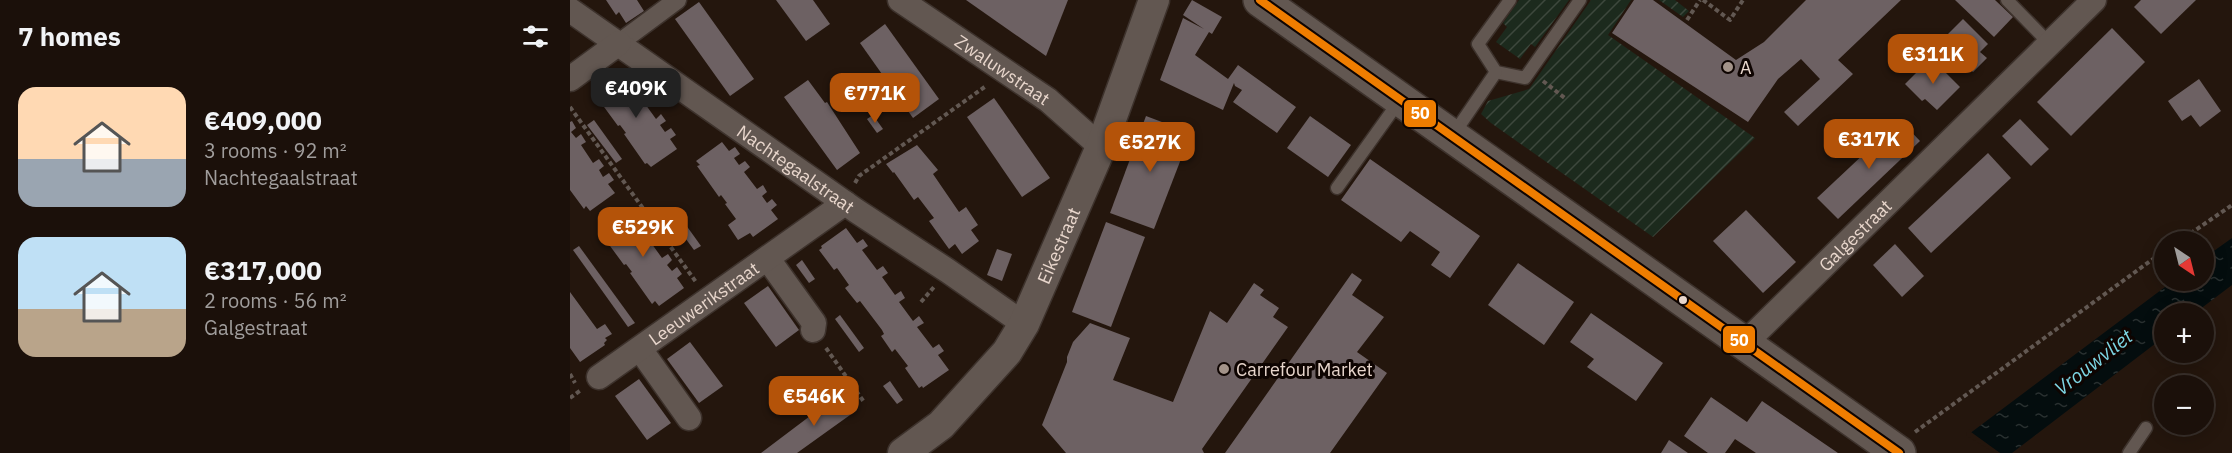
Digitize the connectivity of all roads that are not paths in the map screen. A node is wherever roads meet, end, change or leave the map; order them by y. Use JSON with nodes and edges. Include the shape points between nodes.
{"nodes":[{"id":1,"x":677,"y":0,"type":"edge"},
{"id":2,"x":900,"y":0,"type":"edge"},
{"id":3,"x":1154,"y":0,"type":"edge"},
{"id":4,"x":1260,"y":0,"type":"edge"},
{"id":5,"x":1510,"y":0,"type":"edge"},
{"id":6,"x":1580,"y":0,"type":"edge"},
{"id":7,"x":2007,"y":0,"type":"edge"},
{"id":8,"x":2094,"y":0,"type":"edge"},
{"id":9,"x":570,"y":10,"type":"edge"},
{"id":10,"x":618,"y":43,"type":"junction"},
{"id":11,"x":2049,"y":44,"type":"junction"},
{"id":12,"x":1496,"y":72,"type":"junction"},
{"id":13,"x":570,"y":79,"type":"edge"},
{"id":14,"x":1400,"y":99,"type":"junction"},
{"id":15,"x":1452,"y":136,"type":"junction"},
{"id":16,"x":1101,"y":147,"type":"junction"},
{"id":17,"x":1337,"y":188,"type":"dead end"},
{"id":18,"x":845,"y":202,"type":"junction"},
{"id":19,"x":768,"y":259,"type":"junction"},
{"id":20,"x":1024,"y":324,"type":"junction"},
{"id":21,"x":813,"y":330,"type":"road end"},
{"id":22,"x":1744,"y":343,"type":"junction"},
{"id":23,"x":640,"y":349,"type":"junction"},
{"id":24,"x":599,"y":377,"type":"dead end"},
{"id":25,"x":689,"y":418,"type":"dead end"},
{"id":26,"x":2146,"y":428,"type":"dead end"},
{"id":27,"x":1896,"y":451,"type":"edge"},
{"id":28,"x":903,"y":453,"type":"edge"},
{"id":29,"x":2129,"y":453,"type":"edge"}],
"edges":[{"from":1,"to":10,"type":"street"},
{"from":2,"to":16,"type":"street","name":"Zwaluwstraat","via":[[1048,100]]},
{"from":3,"to":16,"type":"street","name":"Eikestraat"},
{"from":4,"to":14,"type":"main road"},
{"from":5,"to":12,"type":"lane","via":[[1478,44]]},
{"from":6,"to":12,"type":"lane","via":[[1525,78]]},
{"from":7,"to":11,"type":"lane"},
{"from":8,"to":11,"type":"street","name":"Galgestraat"},
{"from":9,"to":10,"type":"street","name":"Nachtegaalstraat"},
{"from":10,"to":13,"type":"street"},
{"from":10,"to":18,"type":"street","name":"Nachtegaalstraat"},
{"from":11,"to":22,"type":"street","name":"Galgestraat"},
{"from":12,"to":15,"type":"lane"},
{"from":14,"to":15,"type":"main road"},
{"from":14,"to":17,"type":"lane"},
{"from":15,"to":22,"type":"main road"},
{"from":16,"to":20,"type":"street","name":"Eikestraat"},
{"from":18,"to":19,"type":"street","name":"Leeuwerikstraat"},
{"from":18,"to":20,"type":"street","name":"Nachtegaalstraat"},
{"from":19,"to":21,"type":"street","name":"Leeuwerikstraat","via":[[814,323]]},
{"from":19,"to":23,"type":"street","name":"Leeuwerikstraat"},
{"from":20,"to":28,"type":"street","name":"Eikestraat","via":[[1007,352],[941,425]]},
{"from":22,"to":27,"type":"main road"},
{"from":23,"to":24,"type":"street","name":"Leeuwerikstraat"},
{"from":23,"to":25,"type":"street","name":"Leeuwerikstraat"},
{"from":26,"to":29,"type":"lane"}]}
